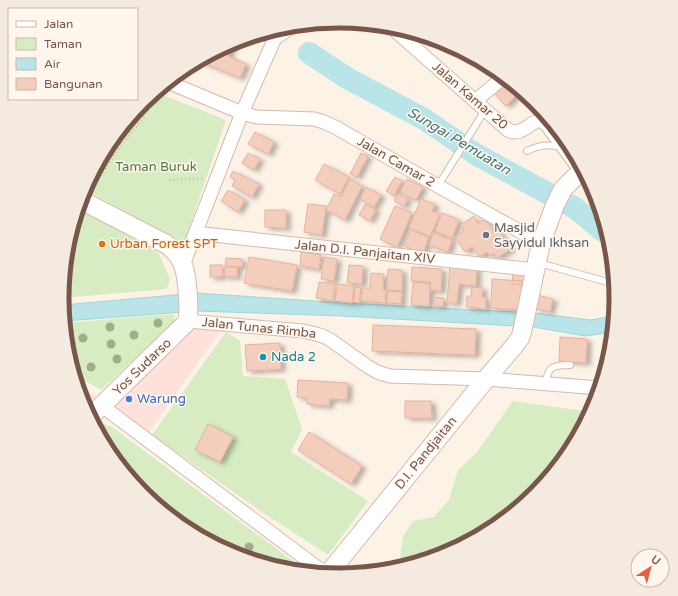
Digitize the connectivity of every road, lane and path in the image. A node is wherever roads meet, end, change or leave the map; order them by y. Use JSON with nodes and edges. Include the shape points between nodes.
{"nodes":[{"id":1,"x":400,"y":35,"type":"edge"},
{"id":2,"x":271,"y":37,"type":"edge"},
{"id":3,"x":498,"y":81,"type":"edge"},
{"id":4,"x":174,"y":85,"type":"edge"},
{"id":5,"x":475,"y":101,"type":"junction"},
{"id":6,"x":485,"y":110,"type":"junction"},
{"id":7,"x":242,"y":113,"type":"junction"},
{"id":8,"x":145,"y":116,"type":"dead end"},
{"id":9,"x":545,"y":124,"type":"edge"},
{"id":10,"x":119,"y":142,"type":"edge"},
{"id":11,"x":122,"y":144,"type":"junction"},
{"id":12,"x":563,"y":148,"type":"edge"},
{"id":13,"x":527,"y":151,"type":"dead end"},
{"id":14,"x":579,"y":175,"type":"edge"},
{"id":15,"x":101,"y":176,"type":"dead end"},
{"id":16,"x":204,"y":178,"type":"dead end"},
{"id":17,"x":169,"y":180,"type":"dead end"},
{"id":18,"x":438,"y":186,"type":"junction"},
{"id":19,"x":87,"y":203,"type":"edge"},
{"id":20,"x":196,"y":233,"type":"junction"},
{"id":21,"x":541,"y":243,"type":"junction"},
{"id":22,"x":183,"y":265,"type":"junction"},
{"id":23,"x":535,"y":272,"type":"junction"},
{"id":24,"x":608,"y":283,"type":"edge"},
{"id":25,"x":188,"y":317,"type":"junction"},
{"id":26,"x":570,"y":365,"type":"dead end"},
{"id":27,"x":486,"y":379,"type":"junction"},
{"id":28,"x":546,"y":383,"type":"junction"},
{"id":29,"x":594,"y":387,"type":"edge"},
{"id":30,"x":96,"y":412,"type":"edge"},
{"id":31,"x":317,"y":567,"type":"edge"},
{"id":32,"x":332,"y":568,"type":"edge"}],
"edges":[{"from":1,"to":5,"type":"street","name":"Jalan Kamar 20"},
{"from":2,"to":7,"type":"street","via":[[267,56]]},
{"from":3,"to":5,"type":"street"},
{"from":4,"to":7,"type":"street","name":"Jalan Camar 2"},
{"from":5,"to":6,"type":"street","name":"Jalan Kamar 20"},
{"from":6,"to":9,"type":"street","name":"Jalan Kamar 20","via":[[514,133],[537,121]]},
{"from":6,"to":18,"type":"lane"},
{"from":7,"to":18,"type":"street","name":"Jalan Camar 2","via":[[257,117],[324,122]]},
{"from":7,"to":20,"type":"street"},
{"from":8,"to":11,"type":"path"},
{"from":10,"to":11,"type":"path"},
{"from":11,"to":15,"type":"path"},
{"from":12,"to":13,"type":"lane","via":[[538,146]]},
{"from":14,"to":21,"type":"street","name":"D.I. Pandjaitan","via":[[563,189]]},
{"from":16,"to":17,"type":"path"},
{"from":18,"to":21,"type":"street","name":"Jalan Camar 2"},
{"from":19,"to":22,"type":"street","via":[[166,244],[174,250]]},
{"from":20,"to":22,"type":"street"},
{"from":20,"to":23,"type":"street","name":"Jalan D.I. Panjaitan XIV"},
{"from":21,"to":23,"type":"street","name":"D.I. Pandjaitan"},
{"from":22,"to":25,"type":"street"},
{"from":23,"to":24,"type":"lane"},
{"from":23,"to":27,"type":"street","name":"D.I. Pandjaitan","via":[[522,332],[515,345]]},
{"from":25,"to":27,"type":"street","name":"Jalan Tunas Rimba","via":[[322,335],[377,372],[390,376]]},
{"from":25,"to":30,"type":"street","name":"Yos Sudarso","via":[[185,325]]},
{"from":26,"to":28,"type":"lane","via":[[557,365],[551,368],[546,375]]},
{"from":27,"to":28,"type":"street","name":"Jalan Tunas Rimba"},
{"from":27,"to":32,"type":"street","name":"D.I. Pandjaitan"},
{"from":28,"to":29,"type":"street","name":"Jalan Tunas Rimba"},
{"from":30,"to":31,"type":"street"}]}
